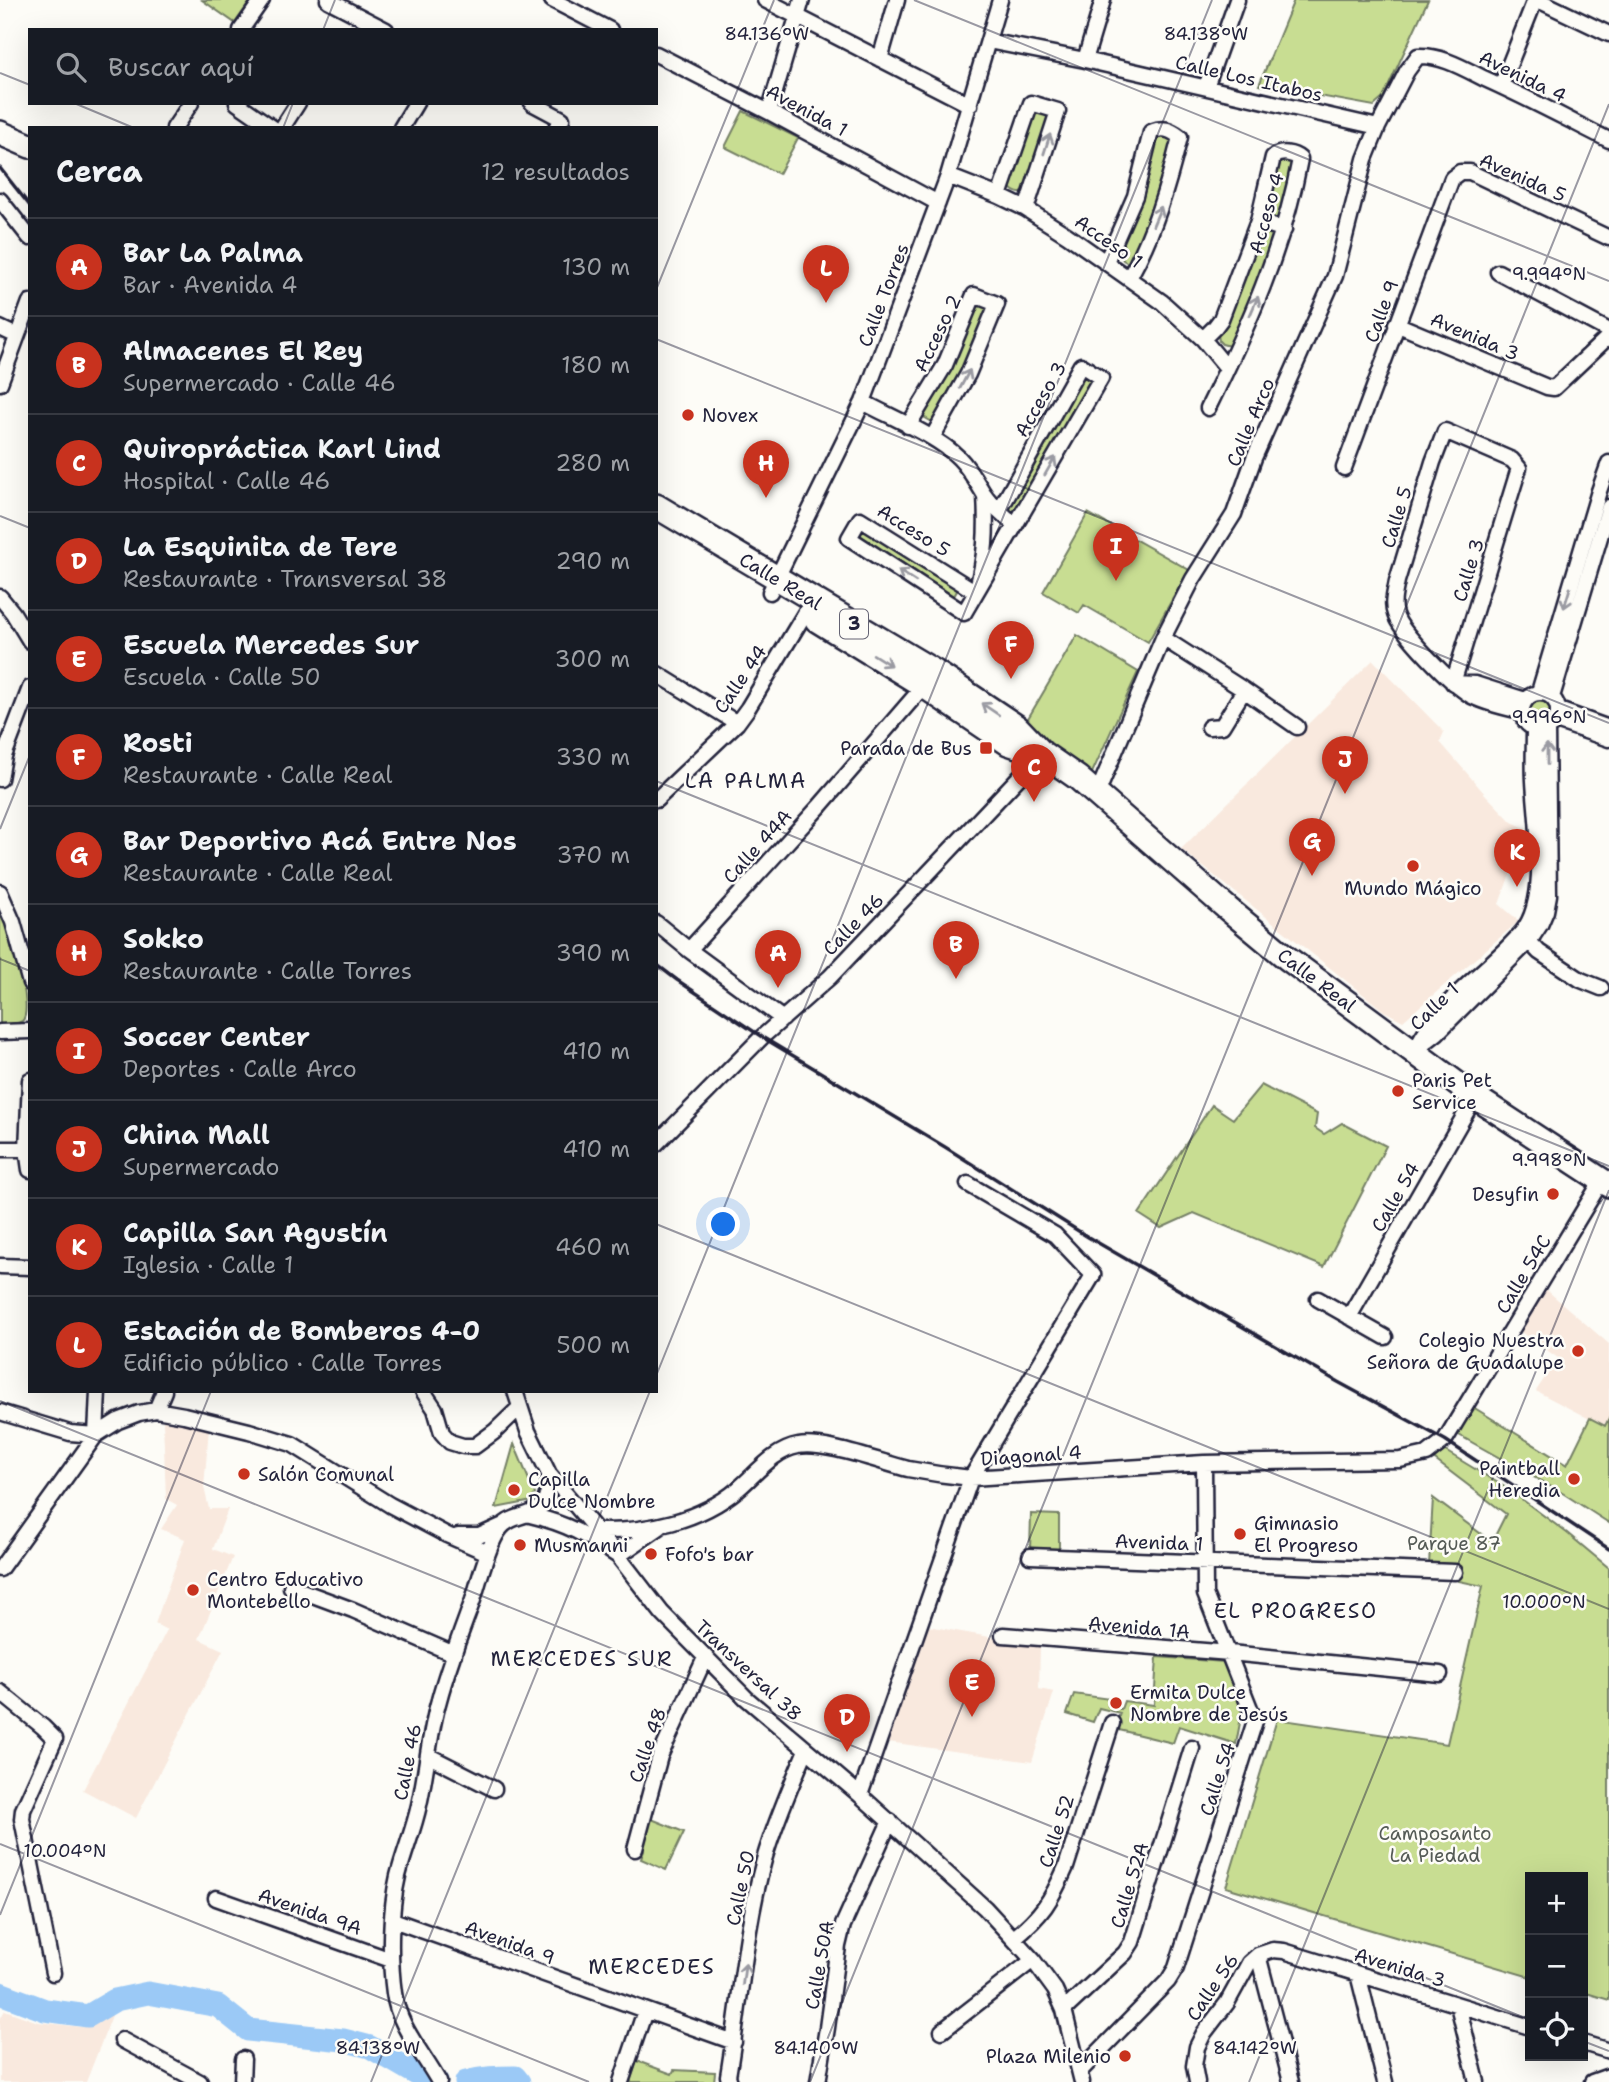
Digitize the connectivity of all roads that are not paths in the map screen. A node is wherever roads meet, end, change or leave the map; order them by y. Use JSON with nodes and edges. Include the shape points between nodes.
{"nodes":[{"id":1,"x":262,"y":0,"type":"edge"},
{"id":2,"x":328,"y":0,"type":"edge"},
{"id":3,"x":552,"y":0,"type":"edge"},
{"id":4,"x":765,"y":0,"type":"edge"},
{"id":5,"x":802,"y":0,"type":"edge"},
{"id":6,"x":897,"y":0,"type":"edge"},
{"id":7,"x":1000,"y":0,"type":"edge"},
{"id":8,"x":1103,"y":0,"type":"edge"},
{"id":9,"x":1237,"y":0,"type":"edge"},
{"id":10,"x":1536,"y":0,"type":"edge"},
{"id":11,"x":797,"y":17,"type":"junction"},
{"id":12,"x":243,"y":28,"type":"edge"},
{"id":13,"x":382,"y":28,"type":"edge"},
{"id":14,"x":606,"y":28,"type":"edge"},
{"id":15,"x":1609,"y":34,"type":"edge"},
{"id":16,"x":988,"y":41,"type":"junction"},
{"id":17,"x":658,"y":55,"type":"edge"},
{"id":18,"x":1418,"y":56,"type":"joint"},
{"id":19,"x":880,"y":59,"type":"junction"},
{"id":20,"x":1085,"y":60,"type":"junction"},
{"id":21,"x":1501,"y":86,"type":"junction"},
{"id":22,"x":1206,"y":88,"type":"junction"},
{"id":23,"x":190,"y":105,"type":"edge"},
{"id":24,"x":240,"y":105,"type":"edge"},
{"id":25,"x":298,"y":105,"type":"edge"},
{"id":26,"x":415,"y":105,"type":"edge"},
{"id":27,"x":536,"y":105,"type":"edge"},
{"id":28,"x":970,"y":105,"type":"junction"},
{"id":29,"x":769,"y":112,"type":"junction"},
{"id":30,"x":175,"y":126,"type":"edge"},
{"id":31,"x":270,"y":126,"type":"edge"},
{"id":32,"x":283,"y":126,"type":"edge"},
{"id":33,"x":402,"y":126,"type":"edge"},
{"id":34,"x":557,"y":126,"type":"edge"},
{"id":35,"x":1378,"y":127,"type":"junction"},
{"id":36,"x":0,"y":133,"type":"edge"},
{"id":37,"x":1609,"y":140,"type":"edge"},
{"id":38,"x":28,"y":145,"type":"edge"},
{"id":39,"x":1460,"y":172,"type":"joint"},
{"id":40,"x":948,"y":177,"type":"junction"},
{"id":41,"x":999,"y":195,"type":"junction"},
{"id":42,"x":0,"y":200,"type":"edge"},
{"id":43,"x":938,"y":203,"type":"junction"},
{"id":44,"x":1026,"y":209,"type":"junction"},
{"id":45,"x":1258,"y":221,"type":"junction"},
{"id":46,"x":1284,"y":230,"type":"junction"},
{"id":47,"x":28,"y":235,"type":"edge"},
{"id":48,"x":1609,"y":238,"type":"edge"},
{"id":49,"x":1106,"y":262,"type":"junction"},
{"id":50,"x":1498,"y":272,"type":"dead end"},
{"id":51,"x":1129,"y":278,"type":"junction"},
{"id":52,"x":28,"y":307,"type":"edge"},
{"id":53,"x":1396,"y":324,"type":"junction"},
{"id":54,"x":0,"y":328,"type":"edge"},
{"id":55,"x":1609,"y":333,"type":"edge"},
{"id":56,"x":17,"y":335,"type":"junction"},
{"id":57,"x":1203,"y":339,"type":"junction"},
{"id":58,"x":1227,"y":368,"type":"junction"},
{"id":59,"x":0,"y":383,"type":"edge"},
{"id":60,"x":863,"y":402,"type":"junction"},
{"id":61,"x":1208,"y":408,"type":"dead end"},
{"id":62,"x":908,"y":426,"type":"junction"},
{"id":63,"x":932,"y":438,"type":"junction"},
{"id":64,"x":1609,"y":463,"type":"edge"},
{"id":65,"x":1343,"y":468,"type":"dead end"},
{"id":66,"x":1519,"y":468,"type":"joint"},
{"id":67,"x":985,"y":495,"type":"junction"},
{"id":68,"x":658,"y":507,"type":"edge"},
{"id":69,"x":1609,"y":508,"type":"edge"},
{"id":70,"x":999,"y":510,"type":"junction"},
{"id":71,"x":658,"y":523,"type":"edge"},
{"id":72,"x":1015,"y":525,"type":"junction"},
{"id":73,"x":1581,"y":575,"type":"junction"},
{"id":74,"x":774,"y":585,"type":"junction"},
{"id":75,"x":976,"y":592,"type":"junction"},
{"id":76,"x":0,"y":597,"type":"edge"},
{"id":77,"x":809,"y":606,"type":"junction"},
{"id":78,"x":28,"y":638,"type":"edge"},
{"id":79,"x":1163,"y":638,"type":"junction"},
{"id":80,"x":658,"y":674,"type":"edge"},
{"id":81,"x":929,"y":679,"type":"junction"},
{"id":82,"x":1453,"y":683,"type":"junction"},
{"id":83,"x":1244,"y":690,"type":"junction"},
{"id":84,"x":28,"y":693,"type":"edge"},
{"id":85,"x":1523,"y":706,"type":"junction"},
{"id":86,"x":1548,"y":712,"type":"junction"},
{"id":87,"x":737,"y":723,"type":"junction"},
{"id":88,"x":1209,"y":727,"type":"dead end"},
{"id":89,"x":1297,"y":727,"type":"dead end"},
{"id":90,"x":1609,"y":728,"type":"edge"},
{"id":91,"x":1609,"y":739,"type":"edge"},
{"id":92,"x":1042,"y":753,"type":"junction"},
{"id":93,"x":0,"y":779,"type":"edge"},
{"id":94,"x":1097,"y":794,"type":"junction"},
{"id":95,"x":658,"y":798,"type":"edge"},
{"id":96,"x":0,"y":892,"type":"edge"},
{"id":97,"x":658,"y":925,"type":"edge"},
{"id":98,"x":1525,"y":937,"type":"junction"},
{"id":99,"x":689,"y":950,"type":"junction"},
{"id":100,"x":1609,"y":974,"type":"edge"},
{"id":101,"x":28,"y":976,"type":"edge"},
{"id":102,"x":1605,"y":991,"type":"edge"},
{"id":103,"x":783,"y":1019,"type":"junction"},
{"id":104,"x":28,"y":1031,"type":"edge"},
{"id":105,"x":0,"y":1032,"type":"edge"},
{"id":106,"x":1414,"y":1051,"type":"junction"},
{"id":107,"x":1475,"y":1097,"type":"junction"},
{"id":108,"x":28,"y":1126,"type":"edge"},
{"id":109,"x":658,"y":1142,"type":"edge"},
{"id":110,"x":0,"y":1149,"type":"edge"},
{"id":111,"x":27,"y":1149,"type":"junction"},
{"id":112,"x":28,"y":1156,"type":"edge"},
{"id":113,"x":1605,"y":1182,"type":"edge"},
{"id":114,"x":968,"y":1184,"type":"dead end"},
{"id":115,"x":0,"y":1266,"type":"edge"},
{"id":116,"x":28,"y":1267,"type":"edge"},
{"id":117,"x":1318,"y":1300,"type":"dead end"},
{"id":118,"x":1349,"y":1317,"type":"junction"},
{"id":119,"x":1385,"y":1336,"type":"dead end"},
{"id":120,"x":98,"y":1393,"type":"edge"},
{"id":121,"x":163,"y":1393,"type":"edge"},
{"id":122,"x":424,"y":1393,"type":"edge"},
{"id":123,"x":515,"y":1393,"type":"edge"},
{"id":124,"x":519,"y":1408,"type":"junction"},
{"id":125,"x":156,"y":1410,"type":"junction"},
{"id":126,"x":0,"y":1412,"type":"edge"},
{"id":127,"x":96,"y":1435,"type":"junction"},
{"id":128,"x":1427,"y":1454,"type":"joint"},
{"id":129,"x":1204,"y":1463,"type":"junction"},
{"id":130,"x":549,"y":1474,"type":"junction"},
{"id":131,"x":971,"y":1478,"type":"junction"},
{"id":132,"x":530,"y":1515,"type":"junction"},
{"id":133,"x":663,"y":1525,"type":"junction"},
{"id":134,"x":501,"y":1527,"type":"junction"},
{"id":135,"x":598,"y":1531,"type":"junction"},
{"id":136,"x":447,"y":1535,"type":"junction"},
{"id":137,"x":488,"y":1553,"type":"junction"},
{"id":138,"x":618,"y":1556,"type":"junction"},
{"id":139,"x":1030,"y":1556,"type":"dead end"},
{"id":140,"x":1206,"y":1563,"type":"junction"},
{"id":141,"x":0,"y":1569,"type":"edge"},
{"id":142,"x":1455,"y":1572,"type":"dead end"},
{"id":143,"x":291,"y":1587,"type":"dead end"},
{"id":144,"x":1003,"y":1635,"type":"dead end"},
{"id":145,"x":1230,"y":1653,"type":"junction"},
{"id":146,"x":454,"y":1654,"type":"junction"},
{"id":147,"x":705,"y":1658,"type":"junction"},
{"id":148,"x":1440,"y":1674,"type":"dead end"},
{"id":149,"x":0,"y":1692,"type":"edge"},
{"id":150,"x":1112,"y":1723,"type":"dead end"},
{"id":151,"x":1192,"y":1748,"type":"dead end"},
{"id":152,"x":806,"y":1750,"type":"junction"},
{"id":153,"x":429,"y":1756,"type":"junction"},
{"id":154,"x":495,"y":1789,"type":"dead end"},
{"id":155,"x":860,"y":1795,"type":"junction"},
{"id":156,"x":890,"y":1822,"type":"junction"},
{"id":157,"x":635,"y":1849,"type":"dead end"},
{"id":158,"x":216,"y":1898,"type":"dead end"},
{"id":159,"x":393,"y":1920,"type":"junction"},
{"id":160,"x":1014,"y":1938,"type":"junction"},
{"id":161,"x":1258,"y":1955,"type":"junction"},
{"id":162,"x":391,"y":1960,"type":"junction"},
{"id":163,"x":1033,"y":1960,"type":"junction"},
{"id":164,"x":53,"y":1973,"type":"dead end"},
{"id":165,"x":1358,"y":1974,"type":"junction"},
{"id":166,"x":1458,"y":2005,"type":"junction"},
{"id":167,"x":1064,"y":2010,"type":"junction"},
{"id":168,"x":645,"y":2011,"type":"junction"},
{"id":169,"x":1525,"y":2025,"type":"edge"},
{"id":170,"x":942,"y":2031,"type":"dead end"},
{"id":171,"x":122,"y":2040,"type":"dead end"},
{"id":172,"x":734,"y":2042,"type":"junction"},
{"id":173,"x":1588,"y":2045,"type":"edge"},
{"id":174,"x":1609,"y":2051,"type":"edge"},
{"id":175,"x":243,"y":2059,"type":"dead end"},
{"id":176,"x":1609,"y":2076,"type":"edge"},
{"id":177,"x":1081,"y":2077,"type":"edge"},
{"id":178,"x":437,"y":2079,"type":"edge"},
{"id":179,"x":200,"y":2082,"type":"edge"},
{"id":180,"x":242,"y":2082,"type":"edge"},
{"id":181,"x":621,"y":2082,"type":"edge"},
{"id":182,"x":730,"y":2082,"type":"edge"},
{"id":183,"x":818,"y":2082,"type":"edge"},
{"id":184,"x":1197,"y":2082,"type":"edge"},
{"id":185,"x":1291,"y":2082,"type":"edge"},
{"id":186,"x":1385,"y":2082,"type":"edge"},
{"id":187,"x":1477,"y":2082,"type":"edge"},
{"id":188,"x":1592,"y":2082,"type":"edge"}],
"edges":[{"from":1,"to":12,"type":"street"},
{"from":2,"to":13,"type":"street"},
{"from":3,"to":14,"type":"street"},
{"from":4,"to":11,"type":"street"},
{"from":5,"to":11,"type":"street"},
{"from":6,"to":19,"type":"street"},
{"from":7,"to":16,"type":"street","name":"Calle Torres"},
{"from":8,"to":20,"type":"street"},
{"from":9,"to":22,"type":"street"},
{"from":10,"to":15,"type":"street"},
{"from":10,"to":21,"type":"street"},
{"from":11,"to":19,"type":"street"},
{"from":11,"to":29,"type":"street"},
{"from":16,"to":20,"type":"street","name":"Calle Los Itabos"},
{"from":16,"to":28,"type":"street","name":"Calle Torres"},
{"from":17,"to":29,"type":"street","name":"Avenida 1"},
{"from":18,"to":21,"type":"street","name":"Avenida 4","via":[[1448,62]]},
{"from":18,"to":35,"type":"street","name":"Calle Arco"},
{"from":19,"to":28,"type":"street"},
{"from":20,"to":22,"type":"street","name":"Calle Los Itabos"},
{"from":21,"to":37,"type":"street","name":"Avenida 4"},
{"from":22,"to":35,"type":"street","name":"Calle Los Itabos"},
{"from":23,"to":30,"type":"street"},
{"from":24,"to":31,"type":"street"},
{"from":25,"to":32,"type":"street"},
{"from":26,"to":33,"type":"street"},
{"from":27,"to":34,"type":"street","via":[[562,118]]},
{"from":28,"to":40,"type":"street","name":"Calle Torres"},
{"from":29,"to":43,"type":"street","name":"Avenida 1"},
{"from":35,"to":79,"type":"street","name":"Calle Arco","via":[[1365,159],[1335,276],[1234,514]]},
{"from":36,"to":38,"type":"main road"},
{"from":39,"to":48,"type":"street","name":"Avenida 5","via":[[1470,172]]},
{"from":39,"to":53,"type":"street","name":"Calle 9","via":[[1447,188]]},
{"from":40,"to":41,"type":"street","name":"Acceso 1"},
{"from":40,"to":43,"type":"street","name":"Calle Torres"},
{"from":41,"to":44,"type":"street","name":"Acceso 1"},
{"from":44,"to":41,"type":"street","one_way":true,"via":[[1058,111],[1031,103]]},
{"from":42,"to":47,"type":"street"},
{"from":43,"to":60,"type":"street","name":"Calle Torres"},
{"from":44,"to":49,"type":"street","name":"Acceso 1"},
{"from":45,"to":46,"type":"street"},
{"from":45,"to":46,"type":"street","name":"Acceso 4","via":[[1273,157],[1284,153],[1296,156],[1300,159]]},
{"from":45,"to":57,"type":"street","name":"Acceso 4","via":[[1221,319]]},
{"from":58,"to":46,"type":"street","name":"Acceso 4","one_way":true},
{"from":49,"to":51,"type":"street","name":"Acceso 1"},
{"from":51,"to":49,"type":"street","one_way":true,"via":[[1164,198],[1180,137],[1172,131],[1160,128],[1151,132],[1135,196]]},
{"from":50,"to":55,"type":"street"},
{"from":51,"to":57,"type":"street","name":"Acceso 1"},
{"from":52,"to":56,"type":"street"},
{"from":53,"to":55,"type":"street","name":"Avenida 3","via":[[1554,388]]},
{"from":53,"to":65,"type":"street","name":"Calle 9"},
{"from":54,"to":56,"type":"street"},
{"from":56,"to":59,"type":"street"},
{"from":57,"to":58,"type":"street","name":"Acceso 1"},
{"from":58,"to":61,"type":"street","name":"Acceso 4"},
{"from":60,"to":62,"type":"street"},
{"from":60,"to":74,"type":"street","name":"Calle Torres"},
{"from":62,"to":63,"type":"street"},
{"from":63,"to":62,"type":"street","name":"Acceso 2","one_way":true,"via":[[968,374],[997,304],[974,295],[945,365]]},
{"from":63,"to":67,"type":"street","via":[[958,456]]},
{"from":64,"to":73,"type":"street","name":"Calle 1"},
{"from":66,"to":82,"type":"street","name":"Calle 3"},
{"from":66,"to":82,"type":"street","name":"Calle 5","via":[[1512,460],[1445,431],[1433,462],[1393,601],[1395,615],[1406,632]]},
{"from":67,"to":70,"type":"street"},
{"from":67,"to":75,"type":"street","via":[[987,531]]},
{"from":68,"to":74,"type":"main road","name":"Calle Real","number":"3"},
{"from":69,"to":73,"type":"street","name":"Calle 1"},
{"from":70,"to":72,"type":"street"},
{"from":72,"to":70,"type":"street","name":"Acceso 3","one_way":true,"via":[[1101,378],[1081,365]]},
{"from":71,"to":74,"type":"main road","name":"Calle Real","number":"3"},
{"from":72,"to":75,"type":"street"},
{"from":73,"to":86,"type":"street","name":"Calle 1"},
{"from":74,"to":77,"type":"main road","name":"Calle Real","number":"3"},
{"from":75,"to":75,"type":"street","name":"Acceso 5","one_way":true,"via":[[964,613],[849,538],[860,519]]},
{"from":76,"to":78,"type":"street"},
{"from":77,"to":81,"type":"main road","name":"Calle Real","number":"3"},
{"from":77,"to":87,"type":"street","name":"Calle 44"},
{"from":79,"to":83,"type":"street"},
{"from":79,"to":94,"type":"street","name":"Calle Arco"},
{"from":80,"to":87,"type":"street"},
{"from":81,"to":92,"type":"main road","name":"Calle Real","number":"3","via":[[1008,743]]},
{"from":81,"to":99,"type":"street","name":"Calle 44A"},
{"from":82,"to":85,"type":"street","via":[[1475,684]]},
{"from":83,"to":88,"type":"street","via":[[1222,726]]},
{"from":83,"to":89,"type":"street"},
{"from":84,"to":93,"type":"street"},
{"from":85,"to":86,"type":"street","via":[[1529,696]]},
{"from":85,"to":86,"type":"street","via":[[1525,721]]},
{"from":86,"to":90,"type":"street"},
{"from":86,"to":91,"type":"street"},
{"from":86,"to":98,"type":"street","name":"Calle 1","via":[[1534,779],[1549,883],[1540,925]]},
{"from":87,"to":95,"type":"street","name":"Calle 44"},
{"from":92,"to":94,"type":"main road","name":"Calle Real","number":"3"},
{"from":92,"to":103,"type":"street","name":"Calle 46","via":[[830,977]]},
{"from":94,"to":106,"type":"main road","name":"Calle Real","number":"3","via":[[1287,958]]},
{"from":96,"to":101,"type":"street"},
{"from":97,"to":99,"type":"street"},
{"from":98,"to":102,"type":"street","via":[[1588,975]]},
{"from":98,"to":106,"type":"street","name":"Calle 1","via":[[1428,1025]]},
{"from":99,"to":103,"type":"street"},
{"from":100,"to":102,"type":"street"},
{"from":103,"to":109,"type":"street","name":"Calle 46"},
{"from":104,"to":105,"type":"street"},
{"from":106,"to":107,"type":"main road","name":"Calle Real","number":"3"},
{"from":107,"to":113,"type":"main road","name":"Calle Real","number":"3"},
{"from":107,"to":118,"type":"street","name":"Calle 54"},
{"from":108,"to":111,"type":"street"},
{"from":110,"to":111,"type":"street"},
{"from":111,"to":112,"type":"street"},
{"from":113,"to":128,"type":"street","name":"Calle 54C","via":[[1445,1440]]},
{"from":114,"to":131,"type":"street","via":[[1055,1235],[1093,1275]]},
{"from":115,"to":116,"type":"street"},
{"from":117,"to":118,"type":"street"},
{"from":118,"to":119,"type":"street"},
{"from":120,"to":127,"type":"street"},
{"from":121,"to":125,"type":"street"},
{"from":122,"to":124,"type":"street","via":[[442,1433],[463,1446],[475,1446]]},
{"from":123,"to":124,"type":"street","name":"Transversal 38"},
{"from":124,"to":130,"type":"street","name":"Transversal 38"},
{"from":125,"to":127,"type":"street","via":[[118,1421]]},
{"from":125,"to":136,"type":"street","via":[[292,1444]]},
{"from":126,"to":127,"type":"street","via":[[71,1433]]},
{"from":127,"to":141,"type":"street"},
{"from":128,"to":129,"type":"street","name":"Diagonal 4","via":[[1400,1460]]},
{"from":129,"to":131,"type":"street","name":"Diagonal 4"},
{"from":129,"to":140,"type":"street","name":"Calle 54"},
{"from":130,"to":132,"type":"street","via":[[547,1499]]},
{"from":130,"to":135,"type":"street","name":"Transversal 38"},
{"from":131,"to":133,"type":"street","name":"Diagonal 4","via":[[824,1447],[799,1446],[776,1456],[720,1503]]},
{"from":131,"to":155,"type":"street"},
{"from":132,"to":134,"type":"street"},
{"from":132,"to":138,"type":"street","via":[[580,1531]]},
{"from":133,"to":135,"type":"street","name":"Diagonal 4"},
{"from":133,"to":138,"type":"street","name":"Diagonal 4"},
{"from":134,"to":136,"type":"street","via":[[479,1536]]},
{"from":134,"to":137,"type":"street","name":"Calle 46"},
{"from":135,"to":138,"type":"street","name":"Transversal 38"},
{"from":136,"to":137,"type":"street"},
{"from":137,"to":146,"type":"street","name":"Calle 46"},
{"from":138,"to":147,"type":"street","name":"Transversal 38","via":[[662,1613]]},
{"from":139,"to":140,"type":"street","name":"Avenida 1"},
{"from":140,"to":142,"type":"street","name":"Avenida 1"},
{"from":140,"to":145,"type":"street","name":"Calle 54","via":[[1205,1594]]},
{"from":143,"to":146,"type":"street"},
{"from":144,"to":145,"type":"street","name":"Avenida 1A"},
{"from":145,"to":148,"type":"street","name":"Avenida 1A"},
{"from":145,"to":177,"type":"street","name":"Calle 54","via":[[1255,1721],[1176,1968]]},
{"from":146,"to":153,"type":"street","name":"Calle 46","via":[[438,1702]]},
{"from":147,"to":152,"type":"street","name":"Transversal 38"},
{"from":147,"to":157,"type":"street","name":"Calle 48","via":[[660,1756]]},
{"from":149,"to":164,"type":"street","via":[[55,1739],[22,1819]]},
{"from":150,"to":160,"type":"street","name":"Calle 52","via":[[1058,1887],[1036,1920]]},
{"from":151,"to":167,"type":"street","name":"Calle 52A","via":[[1132,1942]]},
{"from":152,"to":155,"type":"street","name":"Transversal 38"},
{"from":172,"to":152,"type":"street","name":"Calle 50","one_way":true,"via":[[764,1859]]},
{"from":153,"to":154,"type":"street"},
{"from":153,"to":159,"type":"street","name":"Calle 46","via":[[398,1876]]},
{"from":155,"to":156,"type":"street","name":"Transversal 38"},
{"from":156,"to":160,"type":"street","name":"Transversal 38"},
{"from":156,"to":183,"type":"street","name":"Calle 50A","via":[[843,1925]]},
{"from":158,"to":162,"type":"street","name":"Avenida 9A"},
{"from":159,"to":162,"type":"street","name":"Calle 46"},
{"from":159,"to":168,"type":"street","name":"Avenida 9"},
{"from":160,"to":163,"type":"street","name":"Transversal 38"},
{"from":161,"to":165,"type":"street","name":"Avenida 3","via":[[1284,1951]]},
{"from":161,"to":184,"type":"street","name":"Calle 56","via":[[1196,2047]]},
{"from":161,"to":185,"type":"street"},
{"from":162,"to":178,"type":"street","name":"Calle 46","via":[[398,2010]]},
{"from":163,"to":167,"type":"street","name":"Transversal 38"},
{"from":163,"to":170,"type":"street"},
{"from":165,"to":166,"type":"street","name":"Avenida 3"},
{"from":165,"to":186,"type":"street"},
{"from":166,"to":169,"type":"street","name":"Avenida 3"},
{"from":166,"to":187,"type":"street"},
{"from":167,"to":177,"type":"street","name":"Transversal 38"},
{"from":168,"to":172,"type":"street","name":"Avenida 9"},
{"from":168,"to":181,"type":"street"},
{"from":171,"to":179,"type":"street"},
{"from":172,"to":182,"type":"street","name":"Calle 50"},
{"from":173,"to":174,"type":"street"},
{"from":175,"to":180,"type":"street"},
{"from":176,"to":188,"type":"street"}]}
